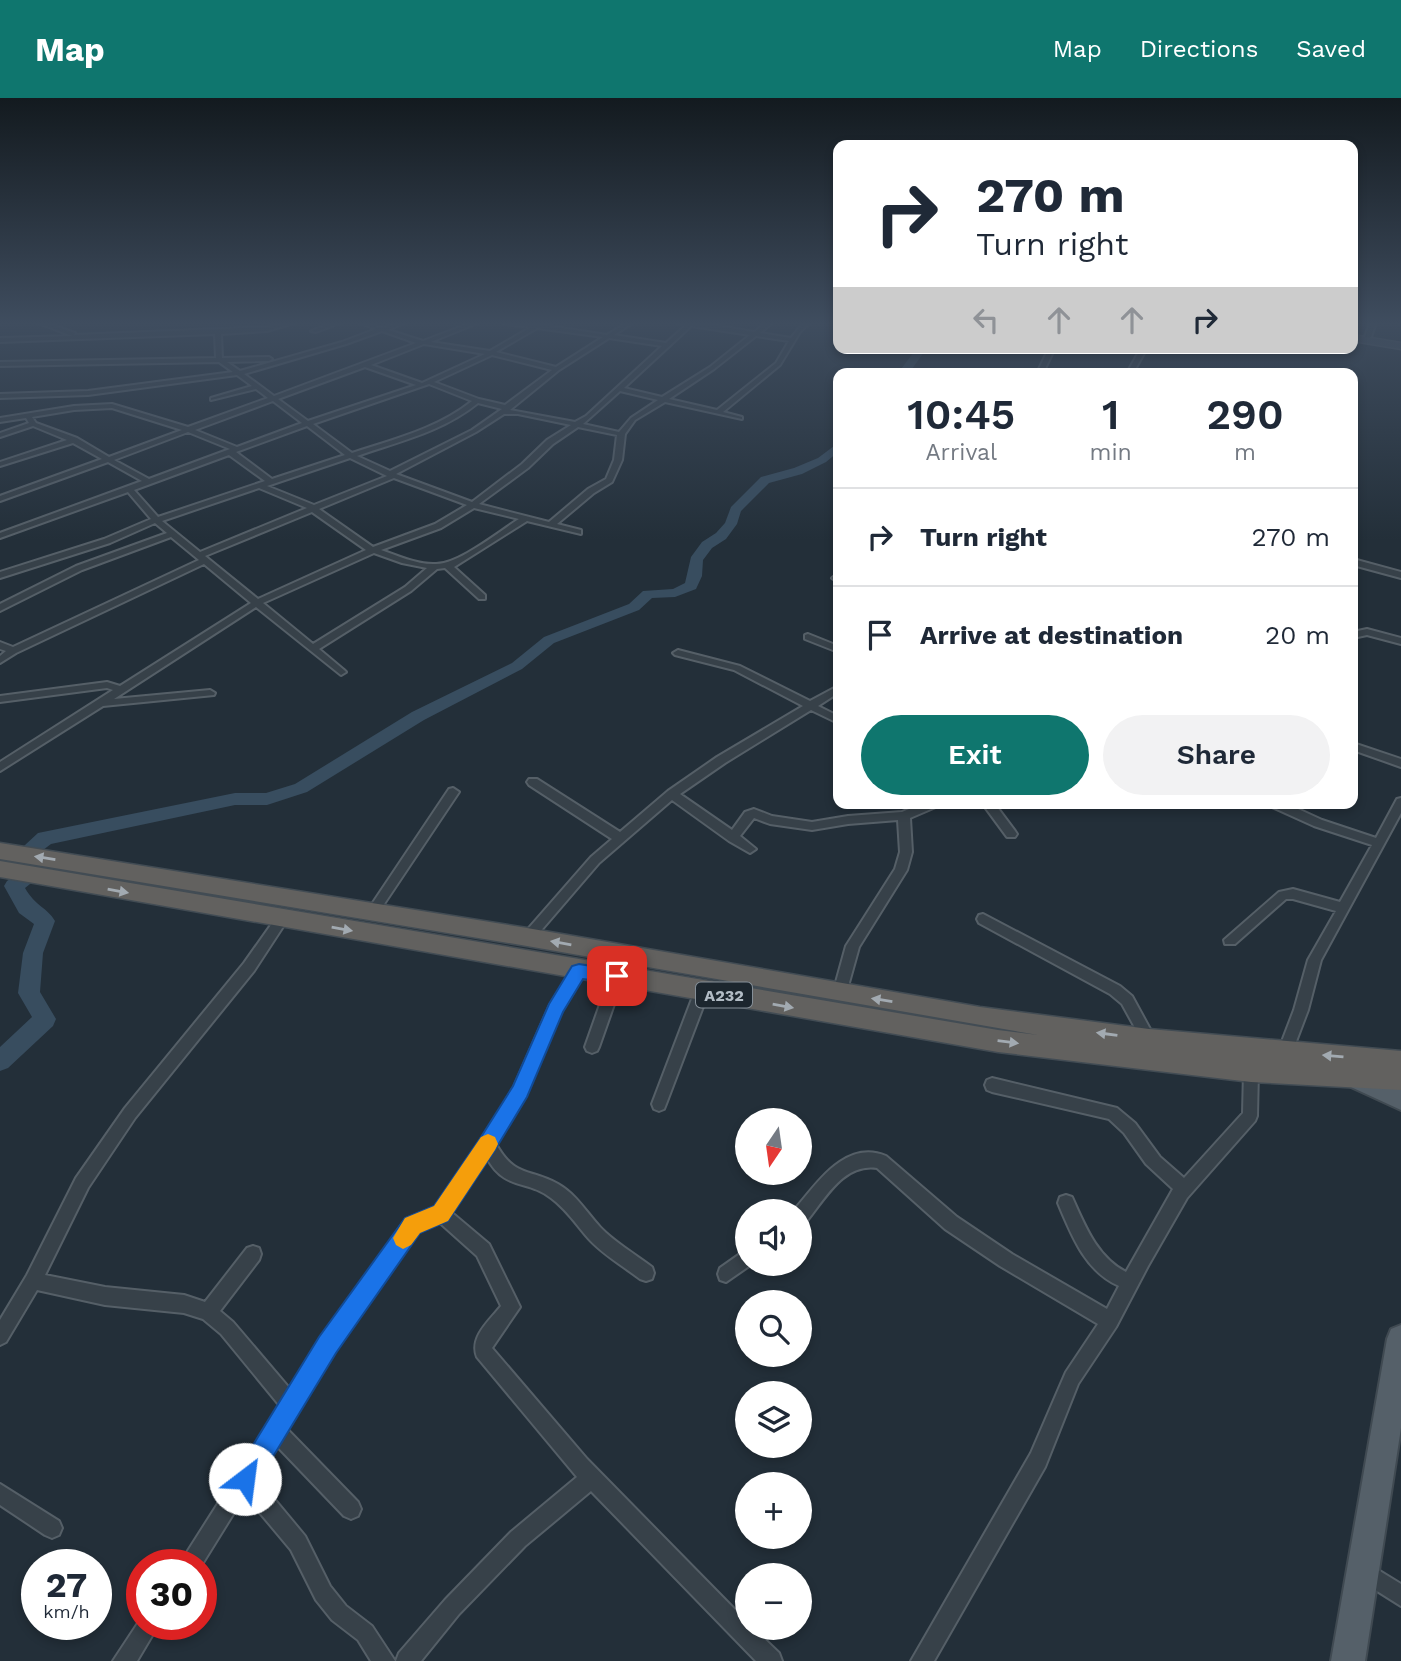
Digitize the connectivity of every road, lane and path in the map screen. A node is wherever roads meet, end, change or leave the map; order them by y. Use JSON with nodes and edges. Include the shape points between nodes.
{"nodes":[{"id":1,"x":22,"y":395,"type":"edge"},
{"id":2,"x":102,"y":395,"type":"edge"},
{"id":3,"x":228,"y":395,"type":"edge"},
{"id":4,"x":269,"y":395,"type":"edge"},
{"id":5,"x":282,"y":395,"type":"edge"},
{"id":6,"x":392,"y":395,"type":"edge"},
{"id":7,"x":458,"y":395,"type":"edge"},
{"id":8,"x":523,"y":395,"type":"edge"},
{"id":9,"x":613,"y":395,"type":"edge"},
{"id":10,"x":648,"y":395,"type":"edge"},
{"id":11,"x":667,"y":395,"type":"edge"},
{"id":12,"x":740,"y":395,"type":"edge"},
{"id":13,"x":0,"y":396,"type":"edge"},
{"id":14,"x":273,"y":398,"type":"junction"},
{"id":15,"x":662,"y":398,"type":"junction"},
{"id":16,"x":213,"y":399,"type":"dead end"},
{"id":17,"x":477,"y":401,"type":"junction"},
{"id":18,"x":100,"y":405,"type":"junction"},
{"id":19,"x":506,"y":408,"type":"junction"},
{"id":20,"x":719,"y":412,"type":"junction"},
{"id":21,"x":28,"y":415,"type":"junction"},
{"id":22,"x":740,"y":418,"type":"dead end"},
{"id":23,"x":0,"y":420,"type":"edge"},
{"id":24,"x":33,"y":424,"type":"junction"},
{"id":25,"x":306,"y":424,"type":"junction"},
{"id":26,"x":574,"y":426,"type":"junction"},
{"id":27,"x":186,"y":429,"type":"junction"},
{"id":28,"x":621,"y":433,"type":"junction"},
{"id":29,"x":0,"y":435,"type":"edge"},
{"id":30,"x":74,"y":440,"type":"junction"},
{"id":31,"x":235,"y":452,"type":"junction"},
{"id":32,"x":352,"y":456,"type":"junction"},
{"id":33,"x":108,"y":457,"type":"junction"},
{"id":34,"x":0,"y":464,"type":"edge"},
{"id":35,"x":391,"y":475,"type":"junction"},
{"id":36,"x":149,"y":482,"type":"junction"},
{"id":37,"x":271,"y":482,"type":"junction"},
{"id":38,"x":258,"y":485,"type":"junction"},
{"id":39,"x":130,"y":490,"type":"junction"},
{"id":40,"x":0,"y":499,"type":"edge"},
{"id":41,"x":472,"y":505,"type":"junction"},
{"id":42,"x":310,"y":508,"type":"junction"},
{"id":43,"x":526,"y":518,"type":"junction"},
{"id":44,"x":156,"y":520,"type":"junction"},
{"id":45,"x":551,"y":525,"type":"junction"},
{"id":46,"x":578,"y":532,"type":"dead end"},
{"id":47,"x":174,"y":533,"type":"junction"},
{"id":48,"x":0,"y":536,"type":"edge"},
{"id":49,"x":374,"y":550,"type":"junction"},
{"id":50,"x":203,"y":557,"type":"junction"},
{"id":51,"x":1358,"y":563,"type":"edge"},
{"id":52,"x":448,"y":566,"type":"junction"},
{"id":53,"x":434,"y":567,"type":"junction"},
{"id":54,"x":0,"y":575,"type":"edge"},
{"id":55,"x":1401,"y":575,"type":"edge"},
{"id":56,"x":482,"y":597,"type":"dead end"},
{"id":57,"x":258,"y":602,"type":"junction"},
{"id":58,"x":0,"y":608,"type":"edge"},
{"id":59,"x":1358,"y":634,"type":"edge"},
{"id":60,"x":808,"y":637,"type":"dead end"},
{"id":61,"x":1401,"y":641,"type":"edge"},
{"id":62,"x":0,"y":645,"type":"edge"},
{"id":63,"x":833,"y":647,"type":"edge"},
{"id":64,"x":313,"y":648,"type":"junction"},
{"id":65,"x":13,"y":651,"type":"junction"},
{"id":66,"x":678,"y":653,"type":"dead end"},
{"id":67,"x":0,"y":660,"type":"edge"},
{"id":68,"x":341,"y":672,"type":"dead end"},
{"id":69,"x":121,"y":689,"type":"junction"},
{"id":70,"x":833,"y":692,"type":"edge"},
{"id":71,"x":210,"y":693,"type":"dead end"},
{"id":72,"x":0,"y":699,"type":"edge"},
{"id":73,"x":100,"y":703,"type":"junction"},
{"id":74,"x":812,"y":705,"type":"junction"},
{"id":75,"x":833,"y":717,"type":"edge"},
{"id":76,"x":1358,"y":748,"type":"edge"},
{"id":77,"x":1401,"y":763,"type":"edge"},
{"id":78,"x":0,"y":767,"type":"edge"},
{"id":79,"x":533,"y":782,"type":"dead end"},
{"id":80,"x":453,"y":792,"type":"dead end"},
{"id":81,"x":672,"y":794,"type":"junction"},
{"id":82,"x":1401,"y":802,"type":"edge"},
{"id":83,"x":920,"y":809,"type":"edge"},
{"id":84,"x":992,"y":809,"type":"edge"},
{"id":85,"x":1286,"y":809,"type":"edge"},
{"id":86,"x":904,"y":816,"type":"junction"},
{"id":87,"x":1011,"y":834,"type":"dead end"},
{"id":88,"x":620,"y":838,"type":"junction"},
{"id":89,"x":733,"y":838,"type":"junction"},
{"id":90,"x":1379,"y":843,"type":"junction"},
{"id":91,"x":750,"y":849,"type":"dead end"},
{"id":92,"x":0,"y":851,"type":"edge"},
{"id":93,"x":0,"y":869,"type":"edge"},
{"id":94,"x":1344,"y":908,"type":"junction"},
{"id":95,"x":372,"y":913,"type":"junction"},
{"id":96,"x":282,"y":919,"type":"junction"},
{"id":97,"x":984,"y":919,"type":"dead end"},
{"id":98,"x":419,"y":932,"type":"junction"},
{"id":99,"x":527,"y":937,"type":"junction"},
{"id":100,"x":1230,"y":940,"type":"dead end"},
{"id":101,"x":579,"y":971,"type":"junction"},
{"id":102,"x":617,"y":976,"type":"junction"},
{"id":103,"x":702,"y":991,"type":"junction"},
{"id":104,"x":841,"y":993,"type":"junction"},
{"id":105,"x":1149,"y":1040,"type":"junction"},
{"id":106,"x":592,"y":1047,"type":"dead end"},
{"id":107,"x":1285,"y":1052,"type":"junction"},
{"id":108,"x":1401,"y":1062,"type":"edge"},
{"id":109,"x":1251,"y":1071,"type":"junction"},
{"id":110,"x":1348,"y":1076,"type":"junction"},
{"id":111,"x":1401,"y":1079,"type":"edge"},
{"id":112,"x":992,"y":1085,"type":"dead end"},
{"id":113,"x":1401,"y":1099,"type":"edge"},
{"id":114,"x":659,"y":1104,"type":"dead end"},
{"id":115,"x":488,"y":1144,"type":"junction"},
{"id":116,"x":1181,"y":1193,"type":"junction"},
{"id":117,"x":812,"y":1203,"type":"edge"},
{"id":118,"x":1066,"y":1203,"type":"dead end"},
{"id":119,"x":441,"y":1213,"type":"junction"},
{"id":120,"x":253,"y":1254,"type":"dead end"},
{"id":121,"x":735,"y":1267,"type":"edge"},
{"id":122,"x":646,"y":1273,"type":"dead end"},
{"id":123,"x":726,"y":1274,"type":"dead end"},
{"id":124,"x":33,"y":1281,"type":"junction"},
{"id":125,"x":1131,"y":1283,"type":"junction"},
{"id":126,"x":208,"y":1311,"type":"junction"},
{"id":127,"x":1110,"y":1321,"type":"junction"},
{"id":128,"x":0,"y":1336,"type":"edge"},
{"id":129,"x":1401,"y":1339,"type":"edge"},
{"id":130,"x":290,"y":1404,"type":"junction"},
{"id":131,"x":274,"y":1430,"type":"junction"},
{"id":132,"x":591,"y":1478,"type":"junction"},
{"id":133,"x":245,"y":1479,"type":"junction"},
{"id":134,"x":0,"y":1494,"type":"edge"},
{"id":135,"x":351,"y":1508,"type":"dead end"},
{"id":136,"x":52,"y":1528,"type":"dead end"},
{"id":137,"x":201,"y":1549,"type":"edge"},
{"id":138,"x":1365,"y":1572,"type":"junction"},
{"id":139,"x":1401,"y":1596,"type":"edge"},
{"id":140,"x":138,"y":1640,"type":"edge"},
{"id":141,"x":124,"y":1661,"type":"edge"},
{"id":142,"x":384,"y":1661,"type":"edge"},
{"id":143,"x":407,"y":1661,"type":"edge"},
{"id":144,"x":771,"y":1661,"type":"edge"},
{"id":145,"x":922,"y":1661,"type":"edge"},
{"id":146,"x":1348,"y":1661,"type":"edge"}],
"edges":[{"from":1,"to":13,"type":"street"},
{"from":2,"to":18,"type":"street"},
{"from":3,"to":16,"type":"street"},
{"from":4,"to":14,"type":"street"},
{"from":5,"to":14,"type":"street"},
{"from":6,"to":25,"type":"street"},
{"from":7,"to":17,"type":"street"},
{"from":8,"to":19,"type":"street"},
{"from":9,"to":26,"type":"street"},
{"from":10,"to":15,"type":"street"},
{"from":11,"to":15,"type":"street"},
{"from":12,"to":20,"type":"street"},
{"from":14,"to":25,"type":"street"},
{"from":14,"to":27,"type":"street"},
{"from":15,"to":20,"type":"street"},
{"from":15,"to":28,"type":"street"},
{"from":17,"to":19,"type":"street"},
{"from":17,"to":32,"type":"street","via":[[439,426]]},
{"from":18,"to":21,"type":"street"},
{"from":18,"to":27,"type":"street"},
{"from":19,"to":26,"type":"street"},
{"from":19,"to":35,"type":"street","via":[[474,431]]},
{"from":20,"to":22,"type":"street"},
{"from":21,"to":23,"type":"street"},
{"from":21,"to":24,"type":"street"},
{"from":24,"to":29,"type":"street"},
{"from":24,"to":30,"type":"street"},
{"from":25,"to":31,"type":"street"},
{"from":25,"to":32,"type":"street"},
{"from":26,"to":28,"type":"street"},
{"from":26,"to":41,"type":"street"},
{"from":27,"to":31,"type":"street"},
{"from":27,"to":33,"type":"street"},
{"from":28,"to":45,"type":"street","via":[[615,473]]},
{"from":30,"to":33,"type":"street"},
{"from":30,"to":34,"type":"street"},
{"from":31,"to":36,"type":"street"},
{"from":31,"to":37,"type":"street"},
{"from":32,"to":35,"type":"street"},
{"from":32,"to":37,"type":"street"},
{"from":33,"to":36,"type":"street"},
{"from":33,"to":40,"type":"street"},
{"from":35,"to":41,"type":"street"},
{"from":35,"to":42,"type":"street"},
{"from":36,"to":39,"type":"street"},
{"from":37,"to":38,"type":"street"},
{"from":38,"to":42,"type":"street"},
{"from":38,"to":44,"type":"street"},
{"from":39,"to":44,"type":"street"},
{"from":39,"to":48,"type":"street"},
{"from":41,"to":43,"type":"street"},
{"from":41,"to":49,"type":"street","via":[[438,526]]},
{"from":42,"to":49,"type":"street"},
{"from":42,"to":50,"type":"street"},
{"from":43,"to":45,"type":"street"},
{"from":43,"to":52,"type":"street"},
{"from":44,"to":47,"type":"street"},
{"from":44,"to":54,"type":"street","via":[[107,541]]},
{"from":45,"to":46,"type":"street"},
{"from":47,"to":50,"type":"street"},
{"from":47,"to":58,"type":"street","via":[[79,568]]},
{"from":49,"to":53,"type":"street"},
{"from":49,"to":57,"type":"street"},
{"from":50,"to":57,"type":"street"},
{"from":50,"to":65,"type":"street"},
{"from":51,"to":55,"type":"street"},
{"from":52,"to":53,"type":"street"},
{"from":52,"to":56,"type":"street"},
{"from":53,"to":64,"type":"street","via":[[408,589]]},
{"from":57,"to":64,"type":"street"},
{"from":57,"to":69,"type":"street"},
{"from":59,"to":61,"type":"street"},
{"from":60,"to":63,"type":"street"},
{"from":62,"to":65,"type":"street"},
{"from":64,"to":68,"type":"street"},
{"from":65,"to":67,"type":"street"},
{"from":66,"to":74,"type":"street","via":[[737,668]]},
{"from":69,"to":72,"type":"street","via":[[107,685]]},
{"from":69,"to":73,"type":"street"},
{"from":70,"to":74,"type":"street"},
{"from":71,"to":73,"type":"street"},
{"from":73,"to":78,"type":"street"},
{"from":74,"to":75,"type":"street"},
{"from":74,"to":81,"type":"street"},
{"from":76,"to":77,"type":"street"},
{"from":79,"to":88,"type":"street"},
{"from":80,"to":95,"type":"street"},
{"from":81,"to":88,"type":"street"},
{"from":81,"to":89,"type":"street"},
{"from":82,"to":90,"type":"street"},
{"from":83,"to":86,"type":"street"},
{"from":84,"to":87,"type":"street"},
{"from":85,"to":90,"type":"street"},
{"from":86,"to":89,"type":"street","via":[[811,826],[754,813]]},
{"from":86,"to":104,"type":"street","via":[[906,852],[901,870],[853,946]]},
{"from":88,"to":99,"type":"street"},
{"from":89,"to":91,"type":"street"},
{"from":90,"to":94,"type":"street"},
{"from":95,"to":92,"type":"highway","number":"A232","one_way":true},
{"from":93,"to":96,"type":"highway","number":"A232","one_way":true},
{"from":94,"to":100,"type":"street","via":[[1283,895]]},
{"from":94,"to":107,"type":"street","via":[[1315,960]]},
{"from":95,"to":98,"type":"highway","number":"A232"},
{"from":96,"to":98,"type":"highway","number":"A232","one_way":true},
{"from":96,"to":124,"type":"street","via":[[249,967],[130,1113],[82,1183]]},
{"from":97,"to":105,"type":"street","via":[[1115,990],[1127,1000]]},
{"from":98,"to":99,"type":"highway","number":"A232"},
{"from":98,"to":101,"type":"highway","number":"A232"},
{"from":104,"to":99,"type":"highway","number":"A232","one_way":true},
{"from":101,"to":102,"type":"highway","number":"A232"},
{"from":101,"to":115,"type":"street","via":[[555,1009],[523,1085]]},
{"from":102,"to":103,"type":"highway","number":"A232"},
{"from":102,"to":106,"type":"street"},
{"from":103,"to":109,"type":"highway","number":"A232","one_way":true,"via":[[998,1041]]},
{"from":103,"to":114,"type":"street"},
{"from":105,"to":104,"type":"highway","number":"A232","one_way":true},
{"from":105,"to":107,"type":"highway","number":"A232"},
{"from":108,"to":107,"type":"highway","number":"A232","one_way":true},
{"from":109,"to":110,"type":"highway","number":"A232"},
{"from":109,"to":116,"type":"street","via":[[1250,1116]]},
{"from":110,"to":111,"type":"highway","number":"A232"},
{"from":110,"to":113,"type":"main road"},
{"from":112,"to":116,"type":"street","via":[[1120,1117],[1153,1161],[1181,1185]]},
{"from":115,"to":119,"type":"street"},
{"from":115,"to":122,"type":"street","via":[[500,1166],[554,1190],[595,1234]]},
{"from":116,"to":125,"type":"street"},
{"from":117,"to":127,"type":"street","via":[[846,1165],[870,1158],[881,1161],[951,1223]]},
{"from":118,"to":125,"type":"street","via":[[1089,1253],[1112,1276]]},
{"from":119,"to":130,"type":"street","via":[[412,1225]]},
{"from":119,"to":132,"type":"street","via":[[483,1250],[511,1307],[483,1343],[483,1351]]},
{"from":120,"to":126,"type":"street"},
{"from":121,"to":123,"type":"street"},
{"from":124,"to":126,"type":"street"},
{"from":124,"to":128,"type":"street"},
{"from":125,"to":127,"type":"street"},
{"from":126,"to":130,"type":"street"},
{"from":127,"to":145,"type":"street","via":[[1072,1378],[1038,1460]]},
{"from":129,"to":138,"type":"main road"},
{"from":130,"to":131,"type":"street"},
{"from":131,"to":133,"type":"street"},
{"from":131,"to":135,"type":"street"},
{"from":132,"to":143,"type":"street","via":[[518,1539],[452,1606]]},
{"from":132,"to":144,"type":"street"},
{"from":133,"to":137,"type":"street"},
{"from":133,"to":142,"type":"street","via":[[298,1543],[323,1593],[365,1633]]},
{"from":134,"to":136,"type":"street"},
{"from":138,"to":139,"type":"street"},
{"from":138,"to":146,"type":"main road"},
{"from":140,"to":141,"type":"street"}]}
